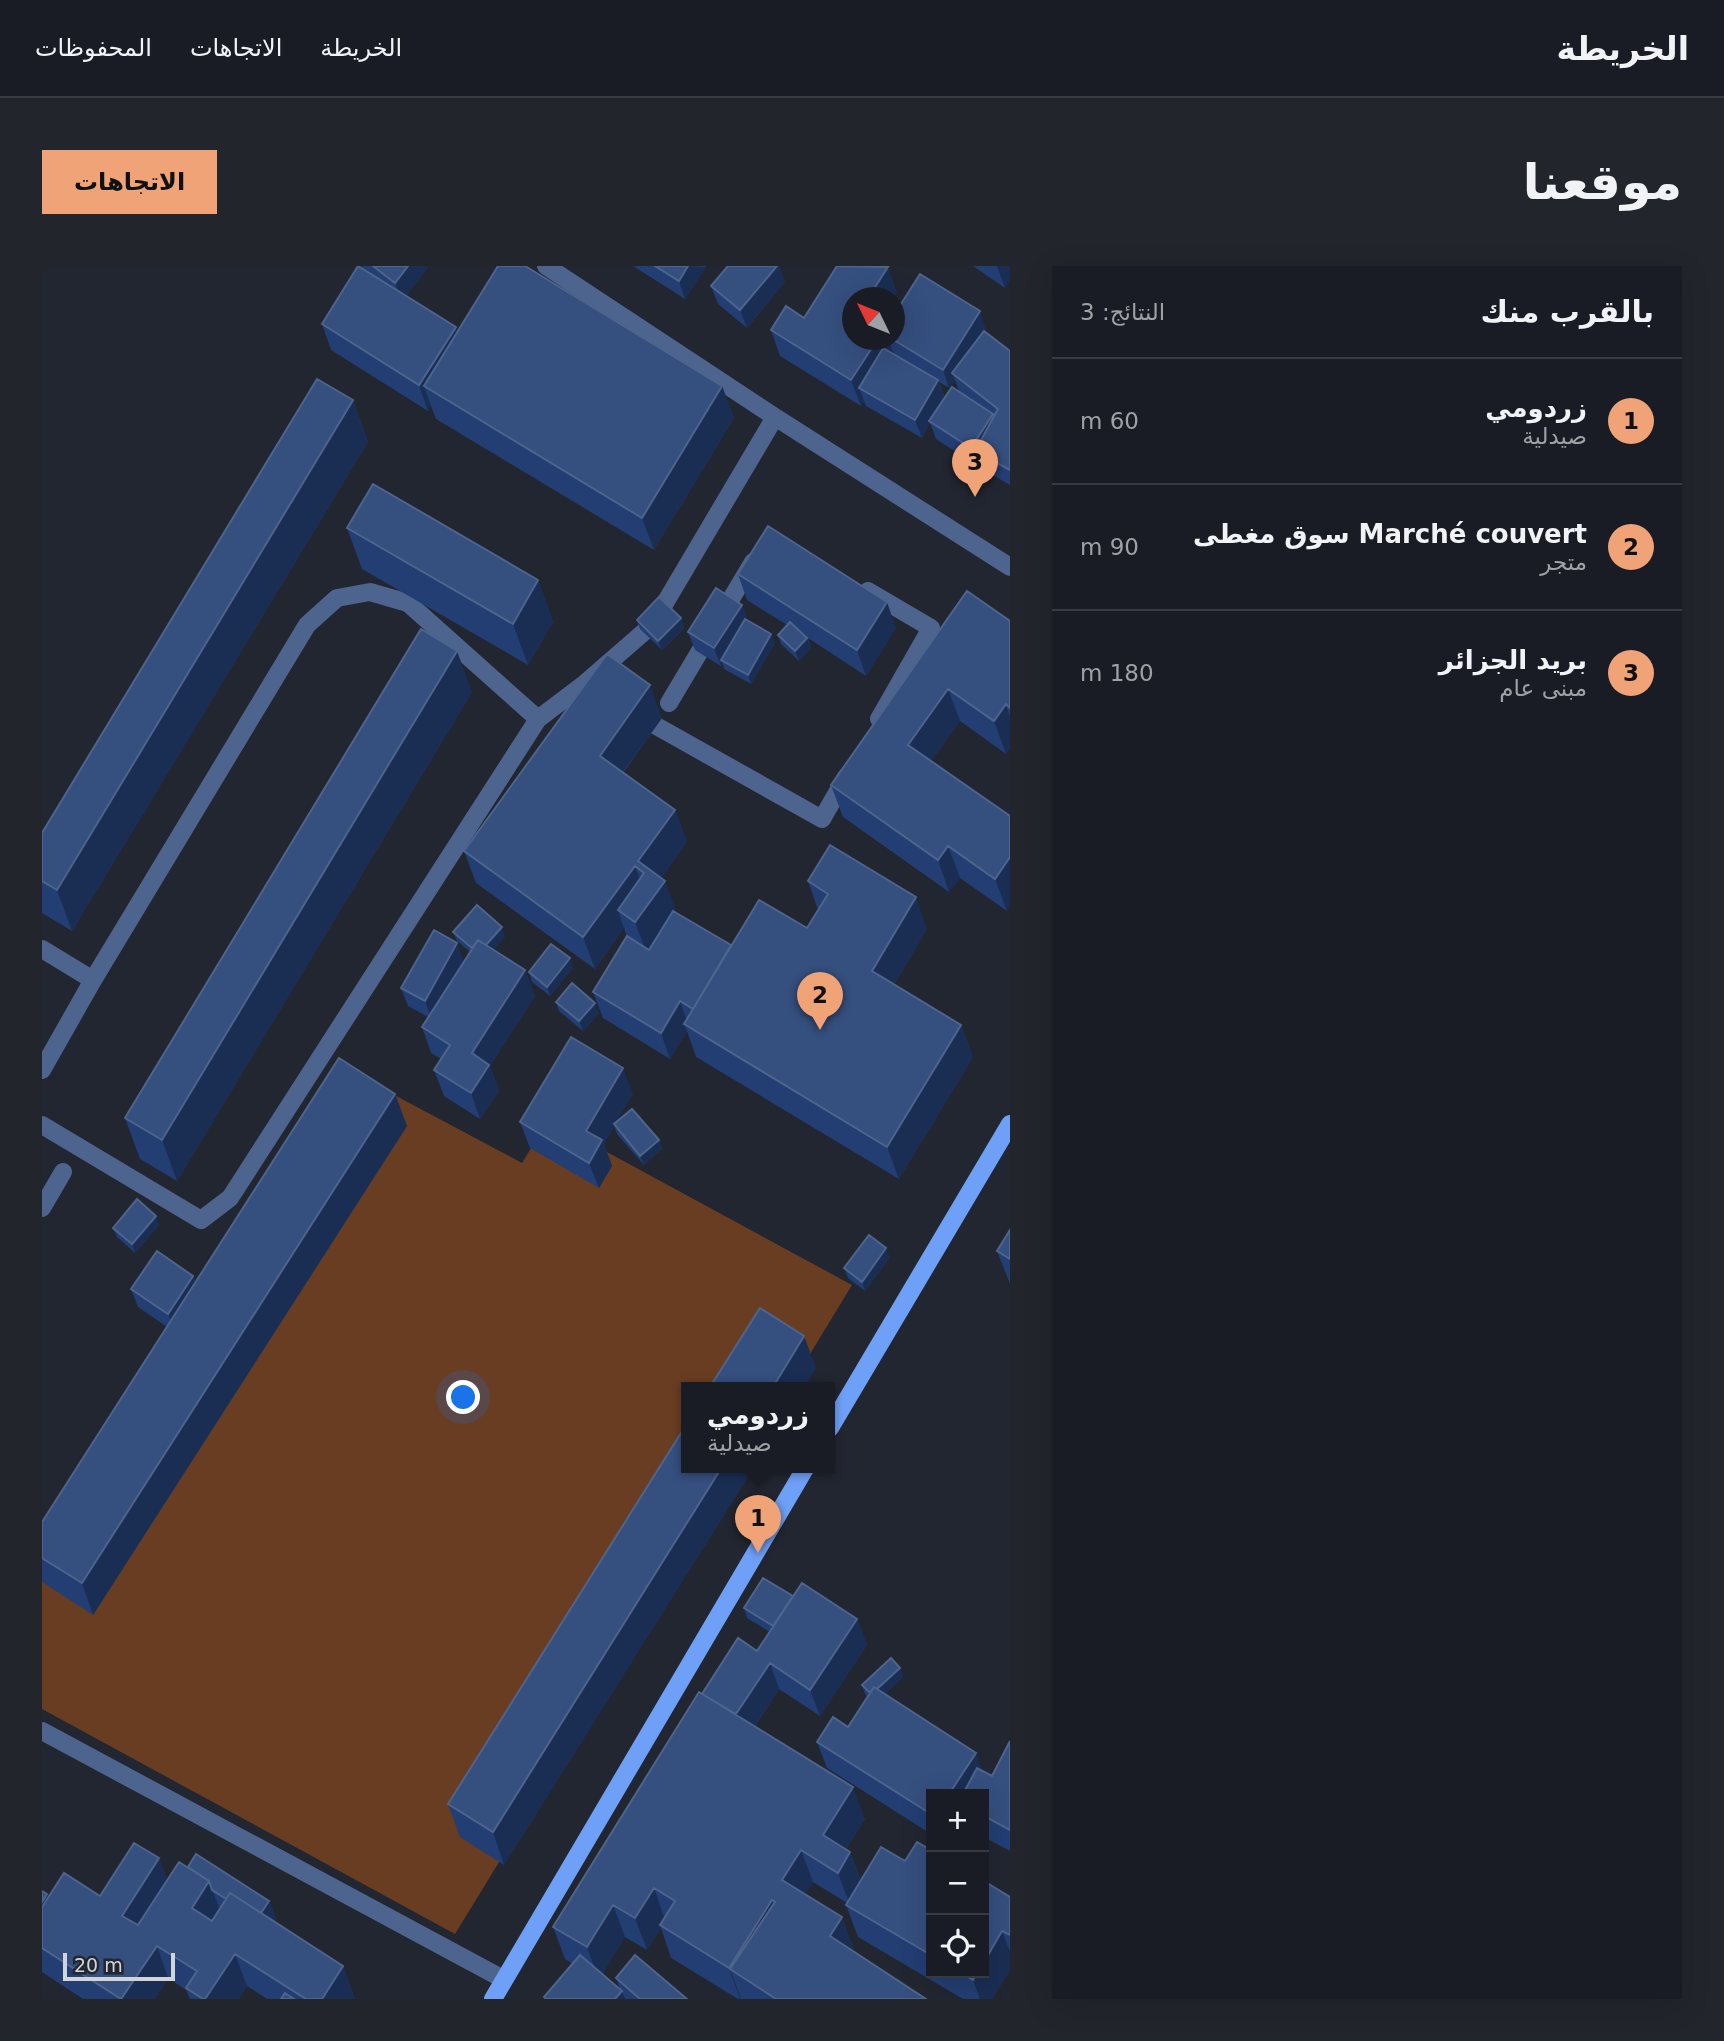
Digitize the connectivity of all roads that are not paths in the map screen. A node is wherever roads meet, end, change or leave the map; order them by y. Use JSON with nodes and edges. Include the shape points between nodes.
{"nodes":[{"id":1,"x":546,"y":266,"type":"edge"},
{"id":2,"x":775,"y":417,"type":"junction"},
{"id":3,"x":763,"y":545,"type":"edge"},
{"id":4,"x":1010,"y":567,"type":"edge"},
{"id":5,"x":850,"y":581,"type":"edge"},
{"id":6,"x":669,"y":703,"type":"dead end"},
{"id":7,"x":619,"y":705,"type":"edge"},
{"id":8,"x":538,"y":719,"type":"junction"},
{"id":9,"x":870,"y":736,"type":"edge"},
{"id":10,"x":856,"y":759,"type":"edge"},
{"id":11,"x":42,"y":949,"type":"edge"},
{"id":12,"x":93,"y":980,"type":"junction"},
{"id":13,"x":42,"y":1070,"type":"edge"},
{"id":14,"x":1010,"y":1124,"type":"edge"},
{"id":15,"x":42,"y":1125,"type":"edge"},
{"id":16,"x":63,"y":1172,"type":"dead end"},
{"id":17,"x":42,"y":1208,"type":"edge"},
{"id":18,"x":835,"y":1420,"type":"edge"},
{"id":19,"x":802,"y":1473,"type":"edge"},
{"id":20,"x":42,"y":1731,"type":"edge"},
{"id":21,"x":503,"y":1979,"type":"junction"},
{"id":22,"x":492,"y":1999,"type":"edge"}],
"edges":[{"from":1,"to":2,"type":"street"},
{"from":2,"to":4,"type":"street"},
{"from":2,"to":8,"type":"street","via":[[652,625],[589,688]]},
{"from":3,"to":6,"type":"street"},
{"from":5,"to":9,"type":"street","via":[[931,628]]},
{"from":7,"to":10,"type":"street","via":[[822,819]]},
{"from":8,"to":12,"type":"street","via":[[408,603],[370,592],[337,598],[307,625]]},
{"from":8,"to":15,"type":"street","via":[[230,1198],[201,1220]]},
{"from":11,"to":12,"type":"street"},
{"from":12,"to":13,"type":"street"},
{"from":14,"to":18,"type":"main road"},
{"from":16,"to":17,"type":"street"},
{"from":19,"to":21,"type":"main road"},
{"from":20,"to":21,"type":"street"},
{"from":21,"to":22,"type":"main road"}]}
